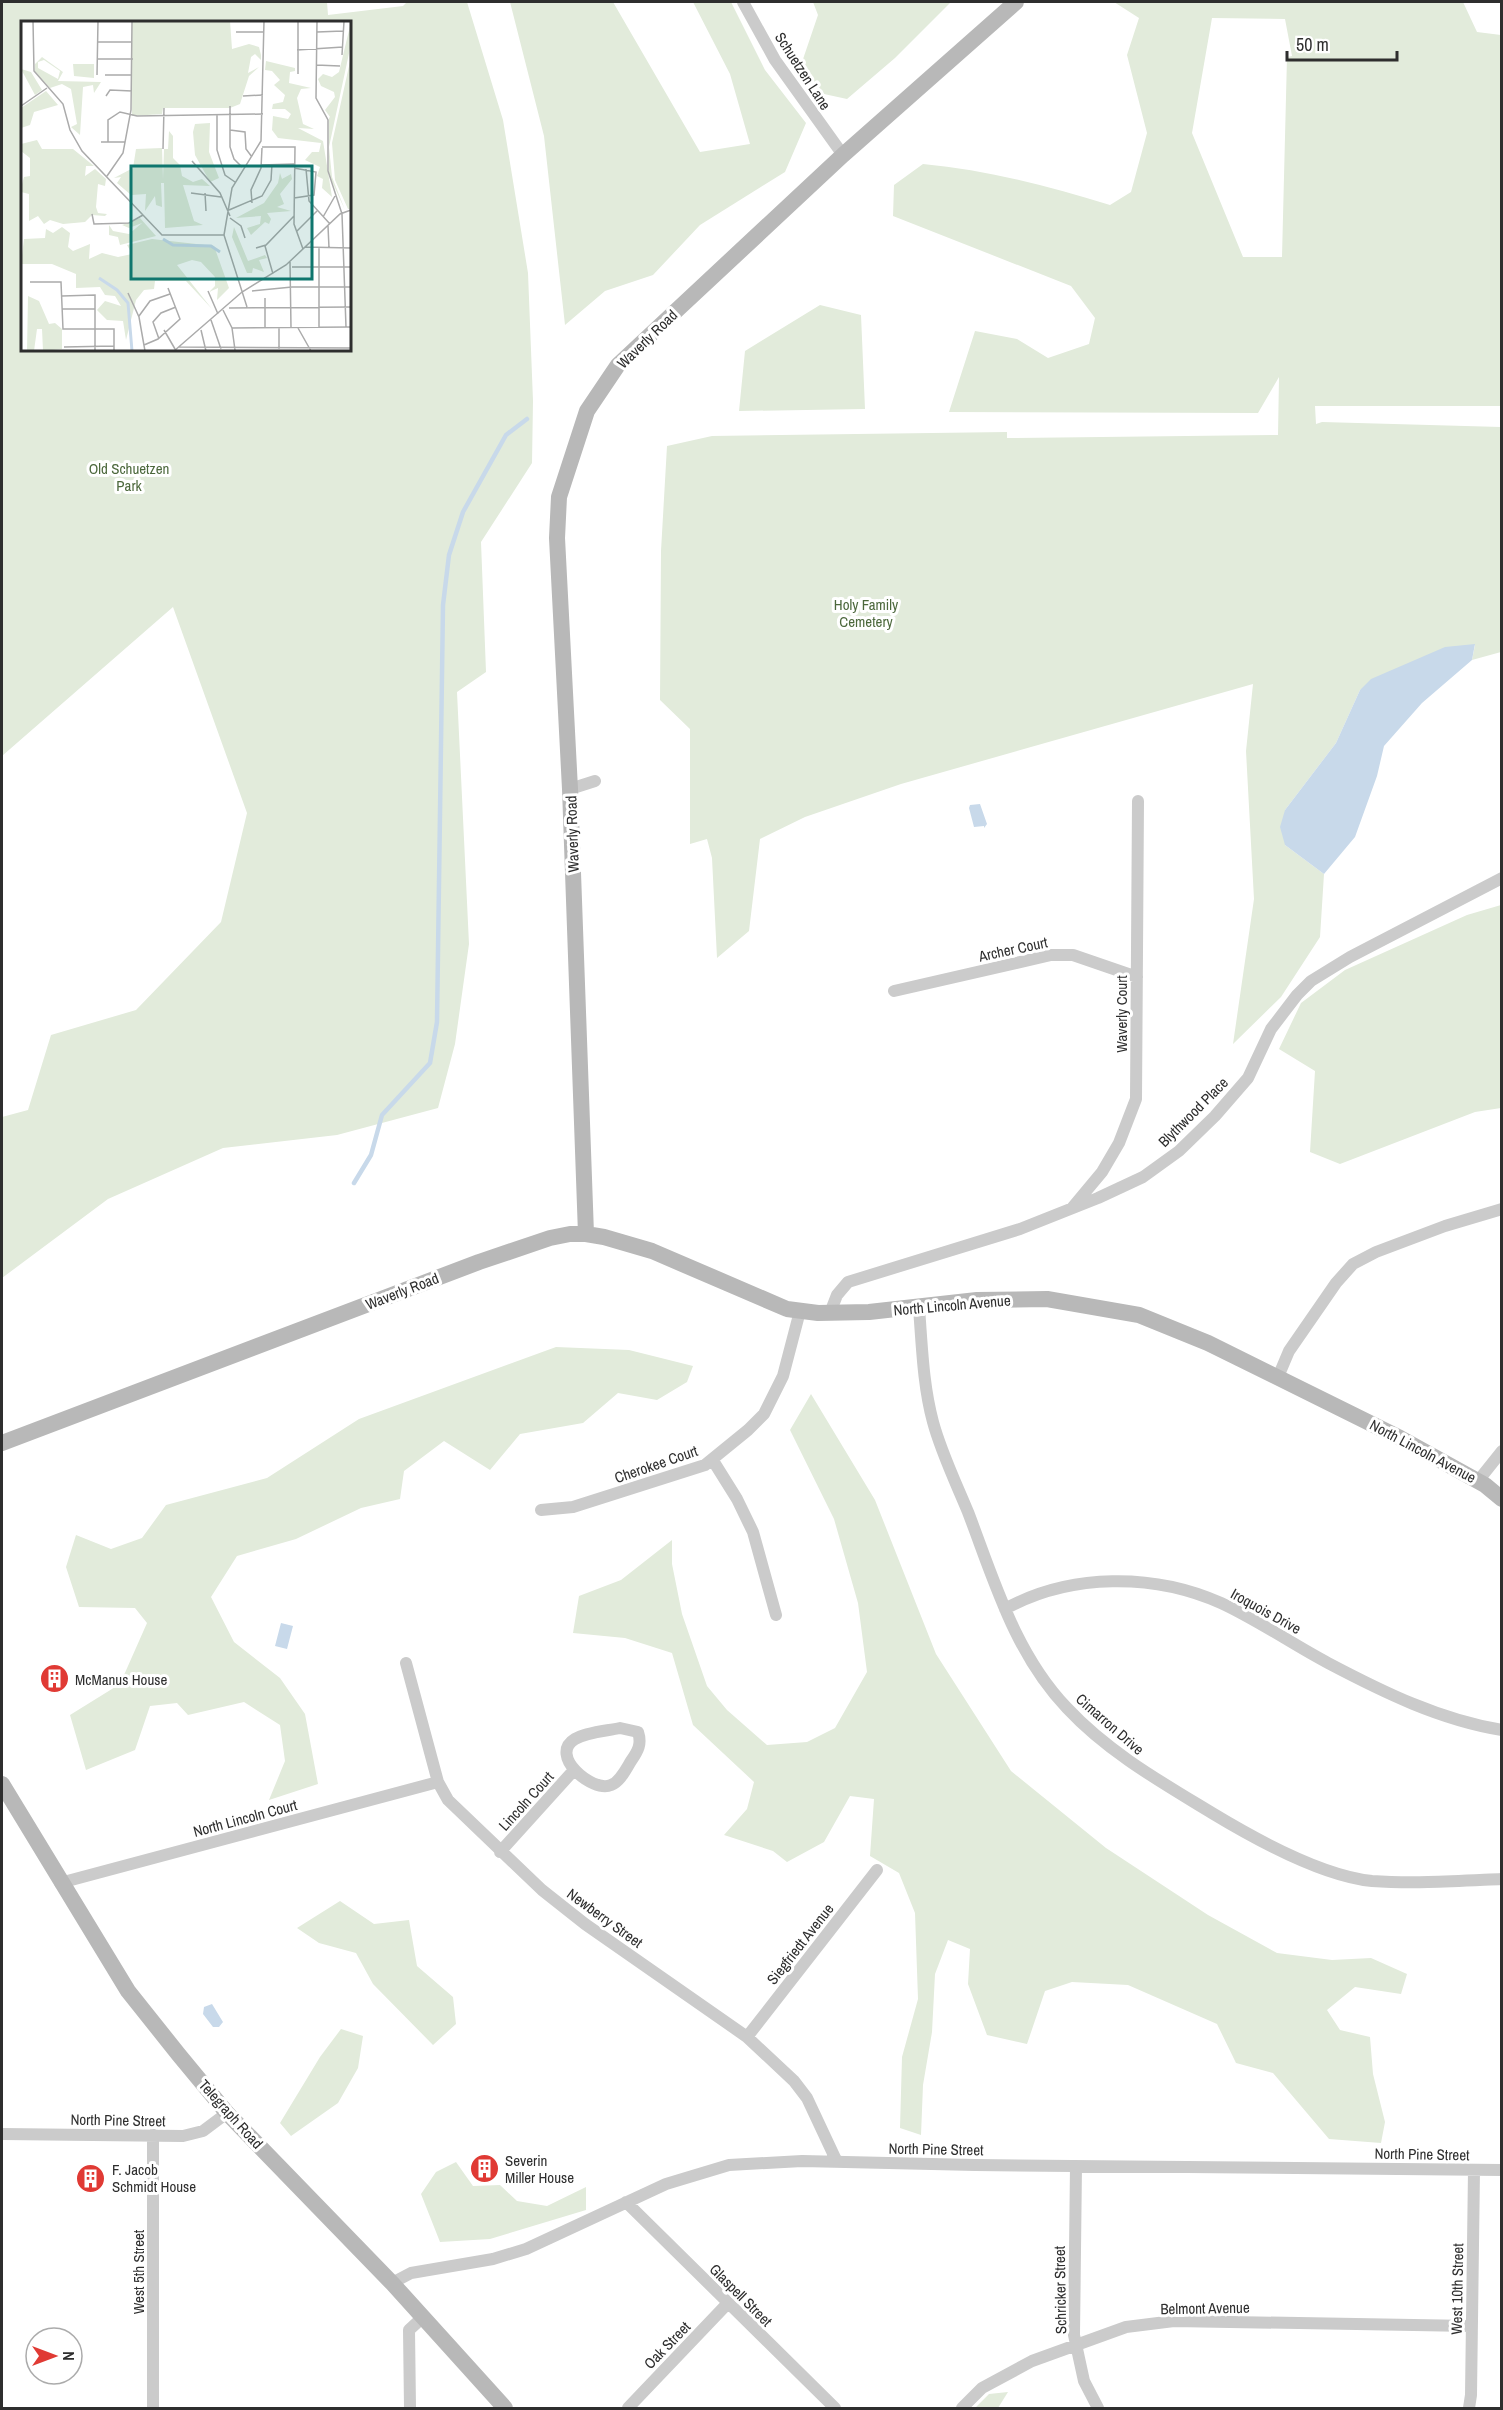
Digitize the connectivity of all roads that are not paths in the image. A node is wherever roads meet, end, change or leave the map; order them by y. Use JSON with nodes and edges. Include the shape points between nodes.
{"nodes":[{"id":1,"x":743,"y":2,"type":"edge"},
{"id":2,"x":1016,"y":2,"type":"edge"},
{"id":3,"x":843,"y":155,"type":"junction"},
{"id":4,"x":595,"y":781,"type":"dead end"},
{"id":5,"x":570,"y":789,"type":"junction"},
{"id":6,"x":1138,"y":801,"type":"dead end"},
{"id":7,"x":1502,"y":878,"type":"edge"},
{"id":8,"x":1137,"y":977,"type":"junction"},
{"id":9,"x":894,"y":992,"type":"dead end"},
{"id":10,"x":1071,"y":1209,"type":"junction"},
{"id":11,"x":1502,"y":1209,"type":"edge"},
{"id":12,"x":586,"y":1234,"type":"junction"},
{"id":13,"x":919,"y":1308,"type":"junction"},
{"id":14,"x":800,"y":1311,"type":"junction"},
{"id":15,"x":830,"y":1313,"type":"junction"},
{"id":16,"x":1278,"y":1377,"type":"junction"},
{"id":17,"x":2,"y":1443,"type":"edge"},
{"id":18,"x":1502,"y":1451,"type":"edge"},
{"id":19,"x":712,"y":1459,"type":"junction"},
{"id":20,"x":1478,"y":1481,"type":"junction"},
{"id":21,"x":1502,"y":1499,"type":"edge"},
{"id":22,"x":541,"y":1510,"type":"dead end"},
{"id":23,"x":1005,"y":1609,"type":"junction"},
{"id":24,"x":776,"y":1615,"type":"dead end"},
{"id":25,"x":406,"y":1663,"type":"dead end"},
{"id":26,"x":1502,"y":1730,"type":"edge"},
{"id":27,"x":574,"y":1770,"type":"junction"},
{"id":28,"x":438,"y":1782,"type":"junction"},
{"id":29,"x":2,"y":1784,"type":"edge"},
{"id":30,"x":7,"y":1801,"type":"edge"},
{"id":31,"x":500,"y":1852,"type":"junction"},
{"id":32,"x":877,"y":1870,"type":"dead end"},
{"id":33,"x":1502,"y":1879,"type":"edge"},
{"id":34,"x":60,"y":1883,"type":"junction"},
{"id":35,"x":747,"y":2037,"type":"junction"},
{"id":36,"x":227,"y":2113,"type":"junction"},
{"id":37,"x":2,"y":2134,"type":"edge"},
{"id":38,"x":153,"y":2135,"type":"junction"},
{"id":39,"x":837,"y":2162,"type":"junction"},
{"id":40,"x":1076,"y":2166,"type":"junction"},
{"id":41,"x":1474,"y":2170,"type":"junction"},
{"id":42,"x":1502,"y":2170,"type":"edge"},
{"id":43,"x":626,"y":2202,"type":"junction"},
{"id":44,"x":392,"y":2283,"type":"junction"},
{"id":45,"x":728,"y":2303,"type":"junction"},
{"id":46,"x":422,"y":2318,"type":"junction"},
{"id":47,"x":1471,"y":2326,"type":"junction"},
{"id":48,"x":1076,"y":2344,"type":"junction"},
{"id":49,"x":153,"y":2409,"type":"edge"},
{"id":50,"x":410,"y":2409,"type":"edge"},
{"id":51,"x":505,"y":2409,"type":"edge"},
{"id":52,"x":628,"y":2409,"type":"edge"},
{"id":53,"x":835,"y":2409,"type":"edge"},
{"id":54,"x":962,"y":2409,"type":"edge"},
{"id":55,"x":1098,"y":2409,"type":"edge"},
{"id":56,"x":1469,"y":2409,"type":"edge"}],
"edges":[{"from":1,"to":3,"type":"street","name":"Schuetzen Lane","via":[[775,60]]},
{"from":2,"to":3,"type":"street","name":"Waverly Road"},
{"from":3,"to":5,"type":"street","name":"Waverly Road","via":[[618,365],[586,411],[559,497],[557,538]]},
{"from":4,"to":5,"type":"street"},
{"from":5,"to":12,"type":"street","name":"Waverly Road"},
{"from":6,"to":8,"type":"street","name":"Waverly Court"},
{"from":7,"to":10,"type":"street","name":"Blythwood Place","via":[[1311,981],[1272,1029],[1248,1078],[1215,1116],[1143,1177]]},
{"from":8,"to":9,"type":"street","name":"Archer Court","via":[[1073,955],[1051,954]]},
{"from":8,"to":10,"type":"street","name":"Waverly Court","via":[[1136,1099],[1102,1172]]},
{"from":10,"to":15,"type":"street","name":"Blythwood Place","via":[[1020,1229],[848,1282]]},
{"from":11,"to":16,"type":"street","via":[[1445,1226],[1353,1264],[1289,1351]]},
{"from":12,"to":14,"type":"street","name":"North Lincoln Avenue","via":[[652,1251]]},
{"from":12,"to":17,"type":"street","name":"Waverly Road","via":[[550,1238],[479,1262]]},
{"from":13,"to":15,"type":"street","name":"North Lincoln Avenue"},
{"from":13,"to":16,"type":"street","name":"North Lincoln Avenue","via":[[978,1300],[1047,1299],[1139,1315]]},
{"from":13,"to":23,"type":"street","name":"Cimarron Drive","via":[[933,1423]]},
{"from":14,"to":15,"type":"street","name":"North Lincoln Avenue"},
{"from":14,"to":19,"type":"street","name":"Cherokee Court","via":[[783,1376],[764,1414]]},
{"from":16,"to":20,"type":"street","name":"North Lincoln Avenue"},
{"from":18,"to":20,"type":"street"},
{"from":19,"to":22,"type":"street","name":"Cherokee Court","via":[[705,1465],[573,1507]]},
{"from":19,"to":24,"type":"street","via":[[753,1532]]},
{"from":20,"to":21,"type":"street","name":"North Lincoln Avenue"},
{"from":23,"to":26,"type":"street","name":"Iroquois Drive","via":[[1027,1597],[1064,1586],[1139,1582],[1179,1588],[1220,1602],[1328,1663],[1421,1708]]},
{"from":23,"to":33,"type":"street","name":"Cimarron Drive","via":[[1038,1672],[1093,1734],[1137,1767],[1240,1830],[1313,1864],[1371,1881]]},
{"from":25,"to":28,"type":"street","name":"Newberry Street"},
{"from":27,"to":27,"type":"street","name":"Lincoln Court","via":[[595,1785],[603,1787],[618,1782],[640,1746],[638,1731],[620,1728],[576,1738],[566,1751]]},
{"from":27,"to":31,"type":"street","name":"Lincoln Court"},
{"from":28,"to":31,"type":"street","name":"Newberry Street","via":[[448,1800]]},
{"from":28,"to":34,"type":"street","name":"North Lincoln Court"},
{"from":29,"to":30,"type":"street","name":"Telegraph Road"},
{"from":30,"to":34,"type":"street","name":"Telegraph Road"},
{"from":31,"to":35,"type":"street","name":"Newberry Street","via":[[585,1924]]},
{"from":32,"to":35,"type":"street","name":"Siegfriedt Avenue"},
{"from":34,"to":36,"type":"street","name":"Telegraph Road","via":[[128,1991]]},
{"from":35,"to":39,"type":"street","name":"Newberry Street","via":[[807,2098]]},
{"from":36,"to":38,"type":"street","name":"North Pine Street","via":[[203,2131],[183,2136]]},
{"from":36,"to":44,"type":"street","name":"Telegraph Road"},
{"from":37,"to":38,"type":"street","name":"North Pine Street"},
{"from":38,"to":49,"type":"street","name":"West 5th Street"},
{"from":39,"to":40,"type":"street","name":"North Pine Street"},
{"from":39,"to":43,"type":"street","name":"North Pine Street","via":[[729,2166],[666,2184]]},
{"from":40,"to":41,"type":"street","name":"North Pine Street"},
{"from":40,"to":48,"type":"street","name":"Schricker Street"},
{"from":41,"to":42,"type":"street","name":"North Pine Street"},
{"from":41,"to":47,"type":"street","name":"West 10th Street"},
{"from":43,"to":44,"type":"street","name":"North Pine Street","via":[[526,2249],[411,2274]]},
{"from":43,"to":45,"type":"street","name":"Glaspell Street"},
{"from":44,"to":46,"type":"street","name":"Telegraph Road"},
{"from":45,"to":52,"type":"street","name":"Oak Street"},
{"from":45,"to":53,"type":"street","name":"Glaspell Street"},
{"from":46,"to":50,"type":"street","via":[[409,2330]]},
{"from":46,"to":51,"type":"street","name":"Telegraph Road"},
{"from":47,"to":48,"type":"street","name":"Belmont Avenue","via":[[1174,2321],[1126,2327]]},
{"from":47,"to":56,"type":"street","name":"West 10th Street"},
{"from":48,"to":54,"type":"street","name":"Belmont Avenue","via":[[1032,2361],[982,2388]]},
{"from":48,"to":55,"type":"street","name":"Schricker Street","via":[[1084,2380]]}]}
